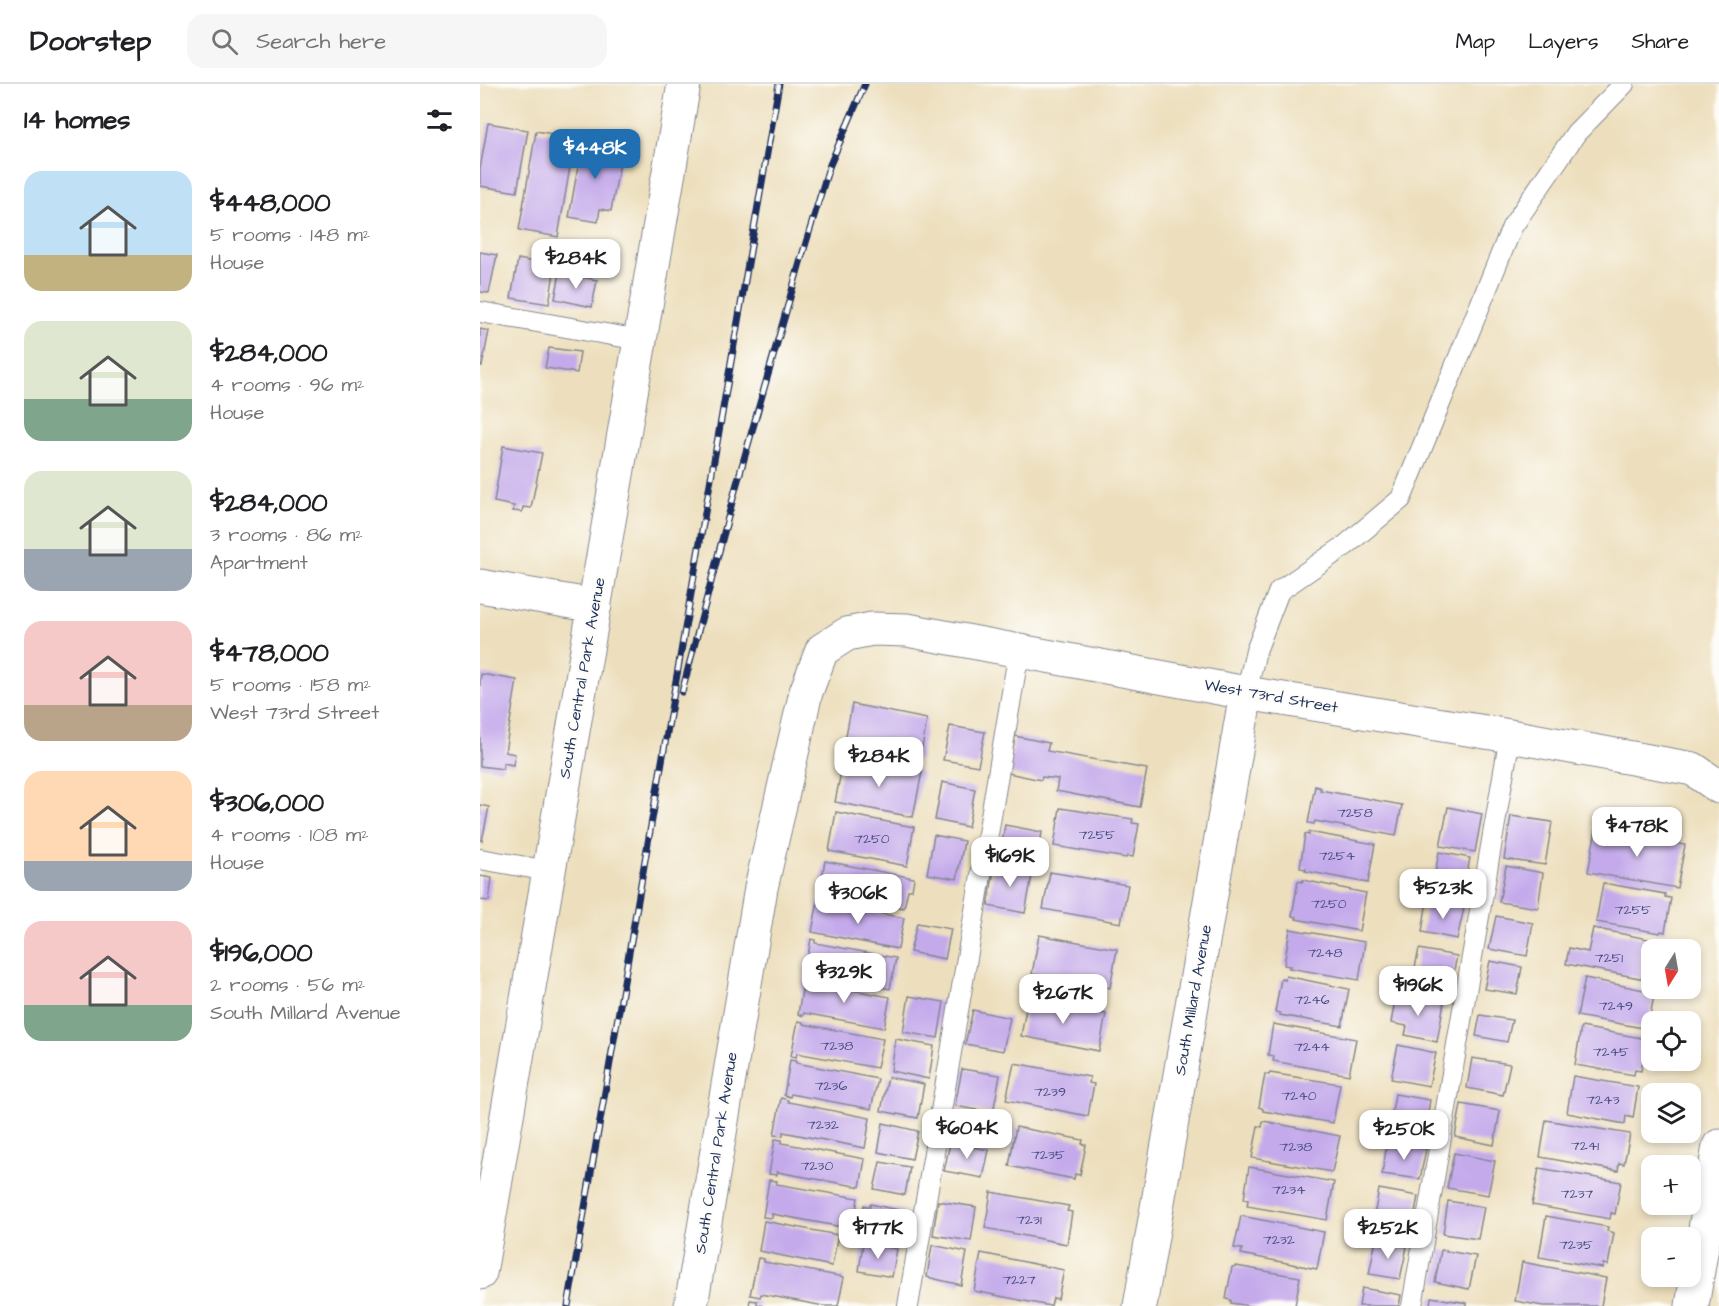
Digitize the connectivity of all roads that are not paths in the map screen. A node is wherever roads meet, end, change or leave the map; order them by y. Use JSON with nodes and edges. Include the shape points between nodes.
{"nodes":[{"id":1,"x":684,"y":84,"type":"edge"},
{"id":2,"x":1624,"y":84,"type":"edge"},
{"id":3,"x":480,"y":312,"type":"edge"},
{"id":4,"x":640,"y":340,"type":"junction"},
{"id":5,"x":480,"y":586,"type":"edge"},
{"id":6,"x":595,"y":606,"type":"junction"},
{"id":7,"x":822,"y":650,"type":"joint"},
{"id":8,"x":1019,"y":651,"type":"junction"},
{"id":9,"x":1246,"y":693,"type":"junction"},
{"id":10,"x":1510,"y":736,"type":"junction"},
{"id":11,"x":1719,"y":787,"type":"edge"},
{"id":12,"x":480,"y":859,"type":"edge"},
{"id":13,"x":549,"y":871,"type":"junction"},
{"id":14,"x":492,"y":1135,"type":"edge"},
{"id":15,"x":1719,"y":1146,"type":"edge"},
{"id":16,"x":480,"y":1273,"type":"edge"},
{"id":17,"x":691,"y":1306,"type":"edge"},
{"id":18,"x":908,"y":1306,"type":"edge"},
{"id":19,"x":1140,"y":1306,"type":"edge"},
{"id":20,"x":1412,"y":1306,"type":"edge"},
{"id":21,"x":1692,"y":1306,"type":"edge"}],
"edges":[{"from":1,"to":4,"type":"street","name":"South Central Park Avenue"},
{"from":2,"to":9,"type":"lane","via":[[1576,133],[1512,227],[1401,499],[1346,545],[1279,591],[1256,651]]},
{"from":3,"to":4,"type":"lane"},
{"from":4,"to":6,"type":"street","name":"South Central Park Avenue"},
{"from":5,"to":6,"type":"street"},
{"from":6,"to":13,"type":"street","name":"South Central Park Avenue"},
{"from":7,"to":8,"type":"street","name":"West 73rd Street","via":[[847,634],[872,629],[907,630]]},
{"from":7,"to":17,"type":"street","name":"South Central Park Avenue","via":[[806,692],[761,888]]},
{"from":8,"to":9,"type":"street","name":"West 73rd Street"},
{"from":8,"to":18,"type":"lane"},
{"from":9,"to":10,"type":"street","name":"West 73rd Street"},
{"from":9,"to":19,"type":"street","name":"South Millard Avenue"},
{"from":10,"to":11,"type":"street","name":"West 73rd Street","via":[[1693,769]]},
{"from":10,"to":20,"type":"lane"},
{"from":12,"to":13,"type":"lane"},
{"from":13,"to":14,"type":"street","name":"South Central Park Avenue"},
{"from":14,"to":16,"type":"street","name":"South Central Park Avenue"},
{"from":15,"to":21,"type":"street"}]}
